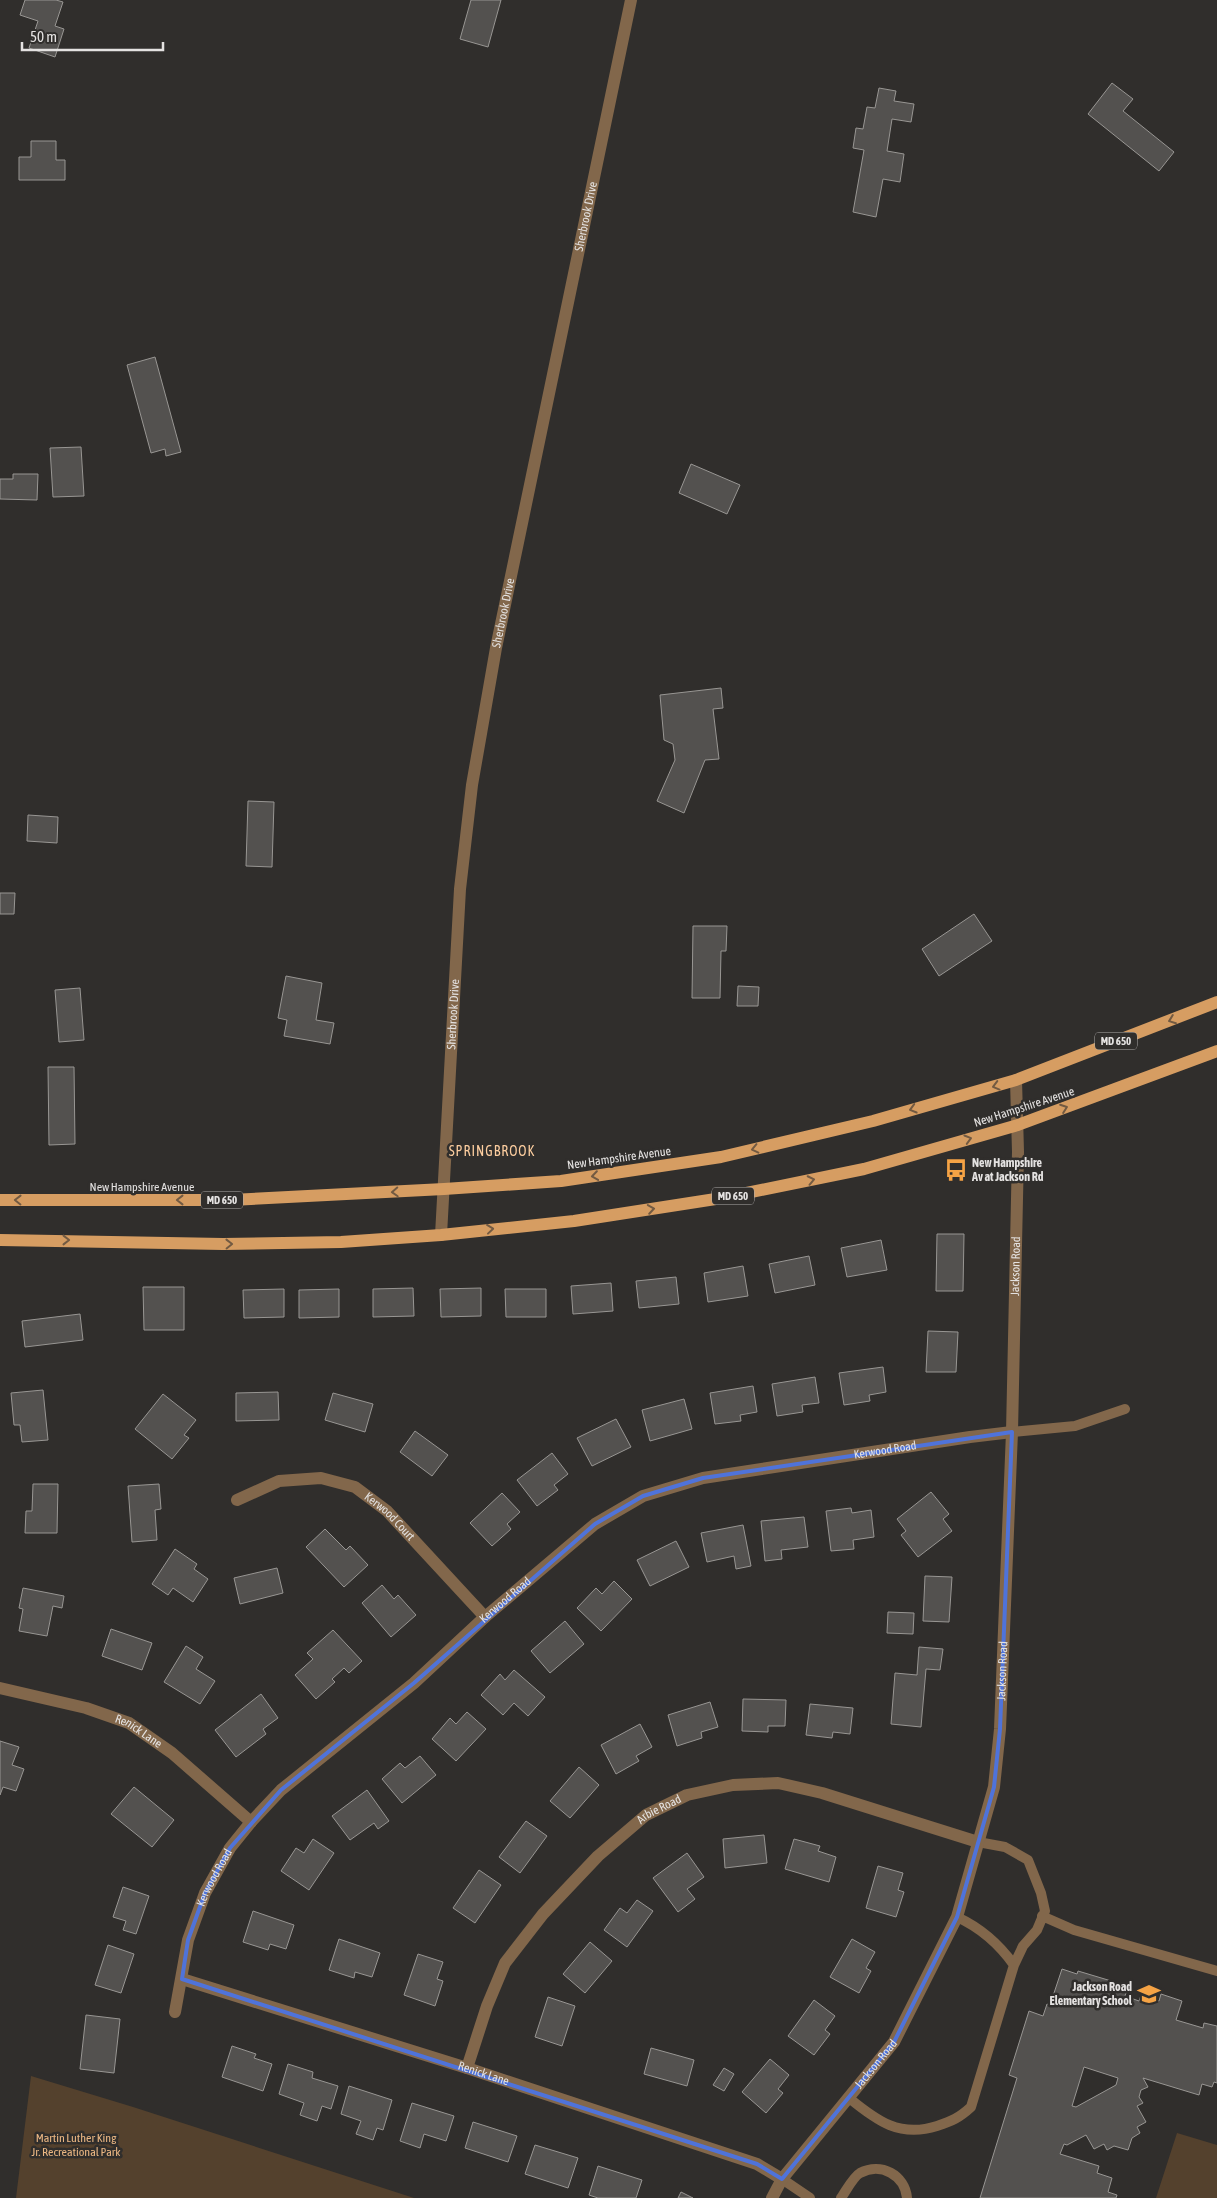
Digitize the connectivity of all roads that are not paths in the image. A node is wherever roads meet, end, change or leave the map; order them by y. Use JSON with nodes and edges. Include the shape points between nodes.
{"nodes":[{"id":1,"x":631,"y":0,"type":"edge"},
{"id":2,"x":1217,"y":1002,"type":"edge"},
{"id":3,"x":1217,"y":1051,"type":"edge"},
{"id":4,"x":1016,"y":1080,"type":"junction"},
{"id":5,"x":1018,"y":1125,"type":"junction"},
{"id":6,"x":444,"y":1189,"type":"junction"},
{"id":7,"x":0,"y":1200,"type":"edge"},
{"id":8,"x":441,"y":1235,"type":"junction"},
{"id":9,"x":0,"y":1240,"type":"edge"},
{"id":10,"x":1125,"y":1409,"type":"dead end"},
{"id":11,"x":1012,"y":1432,"type":"junction"},
{"id":12,"x":237,"y":1500,"type":"dead end"},
{"id":13,"x":485,"y":1618,"type":"junction"},
{"id":14,"x":0,"y":1688,"type":"edge"},
{"id":15,"x":251,"y":1822,"type":"junction"},
{"id":16,"x":978,"y":1842,"type":"junction"},
{"id":17,"x":1042,"y":1916,"type":"junction"},
{"id":18,"x":957,"y":1917,"type":"junction"},
{"id":19,"x":1014,"y":1965,"type":"junction"},
{"id":20,"x":1217,"y":1972,"type":"edge"},
{"id":21,"x":182,"y":1978,"type":"junction"},
{"id":22,"x":175,"y":2012,"type":"dead end"},
{"id":23,"x":467,"y":2068,"type":"junction"},
{"id":24,"x":849,"y":2098,"type":"junction"},
{"id":25,"x":782,"y":2180,"type":"junction"},
{"id":26,"x":772,"y":2198,"type":"edge"},
{"id":27,"x":810,"y":2198,"type":"edge"},
{"id":28,"x":841,"y":2198,"type":"edge"},
{"id":29,"x":907,"y":2198,"type":"edge"}],
"edges":[{"from":1,"to":6,"type":"street","name":"Sherbrook Drive","via":[[496,648],[472,785],[460,890]]},
{"from":2,"to":4,"type":"main road","name":"New Hampshire Avenue","number":"MD 650","one_way":true},
{"from":5,"to":3,"type":"main road","name":"New Hampshire Avenue","number":"MD 650","one_way":true},
{"from":4,"to":5,"type":"street","name":"Jackson Road"},
{"from":4,"to":6,"type":"main road","name":"New Hampshire Avenue","number":"MD 650","one_way":true,"via":[[721,1157],[560,1181]]},
{"from":8,"to":5,"type":"main road","name":"New Hampshire Avenue","number":"MD 650","one_way":true,"via":[[574,1221],[722,1198],[864,1170]]},
{"from":5,"to":11,"type":"street","name":"Jackson Road"},
{"from":6,"to":7,"type":"main road","name":"New Hampshire Avenue","number":"MD 650","one_way":true,"via":[[231,1200]]},
{"from":6,"to":8,"type":"street","name":"Sherbrook Drive"},
{"from":9,"to":8,"type":"main road","name":"New Hampshire Avenue","number":"MD 650","one_way":true,"via":[[223,1244],[341,1242]]},
{"from":10,"to":11,"type":"lane","via":[[1075,1426]]},
{"from":11,"to":13,"type":"street","name":"Kerwood Road","via":[[703,1478],[643,1496],[595,1524]]},
{"from":11,"to":16,"type":"street","name":"Jackson Road","via":[[1000,1729],[994,1787]]},
{"from":12,"to":13,"type":"street","name":"Kerwood Court","via":[[279,1481],[322,1478],[355,1487],[387,1510]]},
{"from":13,"to":15,"type":"street","name":"Kerwood Road","via":[[414,1684],[281,1790]]},
{"from":14,"to":15,"type":"street","name":"Renick Lane","via":[[86,1708],[129,1723],[172,1753]]},
{"from":15,"to":21,"type":"street","name":"Kerwood Road","via":[[230,1848],[205,1893],[188,1940]]},
{"from":16,"to":17,"type":"lane","via":[[1005,1847],[1028,1860],[1041,1893],[1045,1911]]},
{"from":16,"to":18,"type":"street","name":"Jackson Road"},
{"from":16,"to":23,"type":"street","name":"Arbie Road","via":[[822,1793],[778,1783],[733,1785],[687,1795],[646,1815],[598,1856],[543,1914],[505,1963]]},
{"from":17,"to":19,"type":"lane","via":[[1037,1930],[1022,1946]]},
{"from":17,"to":20,"type":"lane","via":[[1074,1930]]},
{"from":18,"to":19,"type":"lane","via":[[1002,1947]]},
{"from":18,"to":24,"type":"street","name":"Jackson Road","via":[[894,2042]]},
{"from":19,"to":24,"type":"lane","via":[[971,2107],[959,2118],[921,2131],[900,2130],[882,2122]]},
{"from":21,"to":22,"type":"street","name":"Kerwood Road"},
{"from":21,"to":23,"type":"street","name":"Renick Lane"},
{"from":23,"to":25,"type":"street","name":"Renick Lane","via":[[758,2164]]},
{"from":24,"to":25,"type":"street","name":"Jackson Road"},
{"from":25,"to":26,"type":"street","name":"Jackson Road"},
{"from":25,"to":27,"type":"lane"},
{"from":28,"to":29,"type":"lane","via":[[858,2174],[875,2168],[895,2175],[906,2188]]}]}
